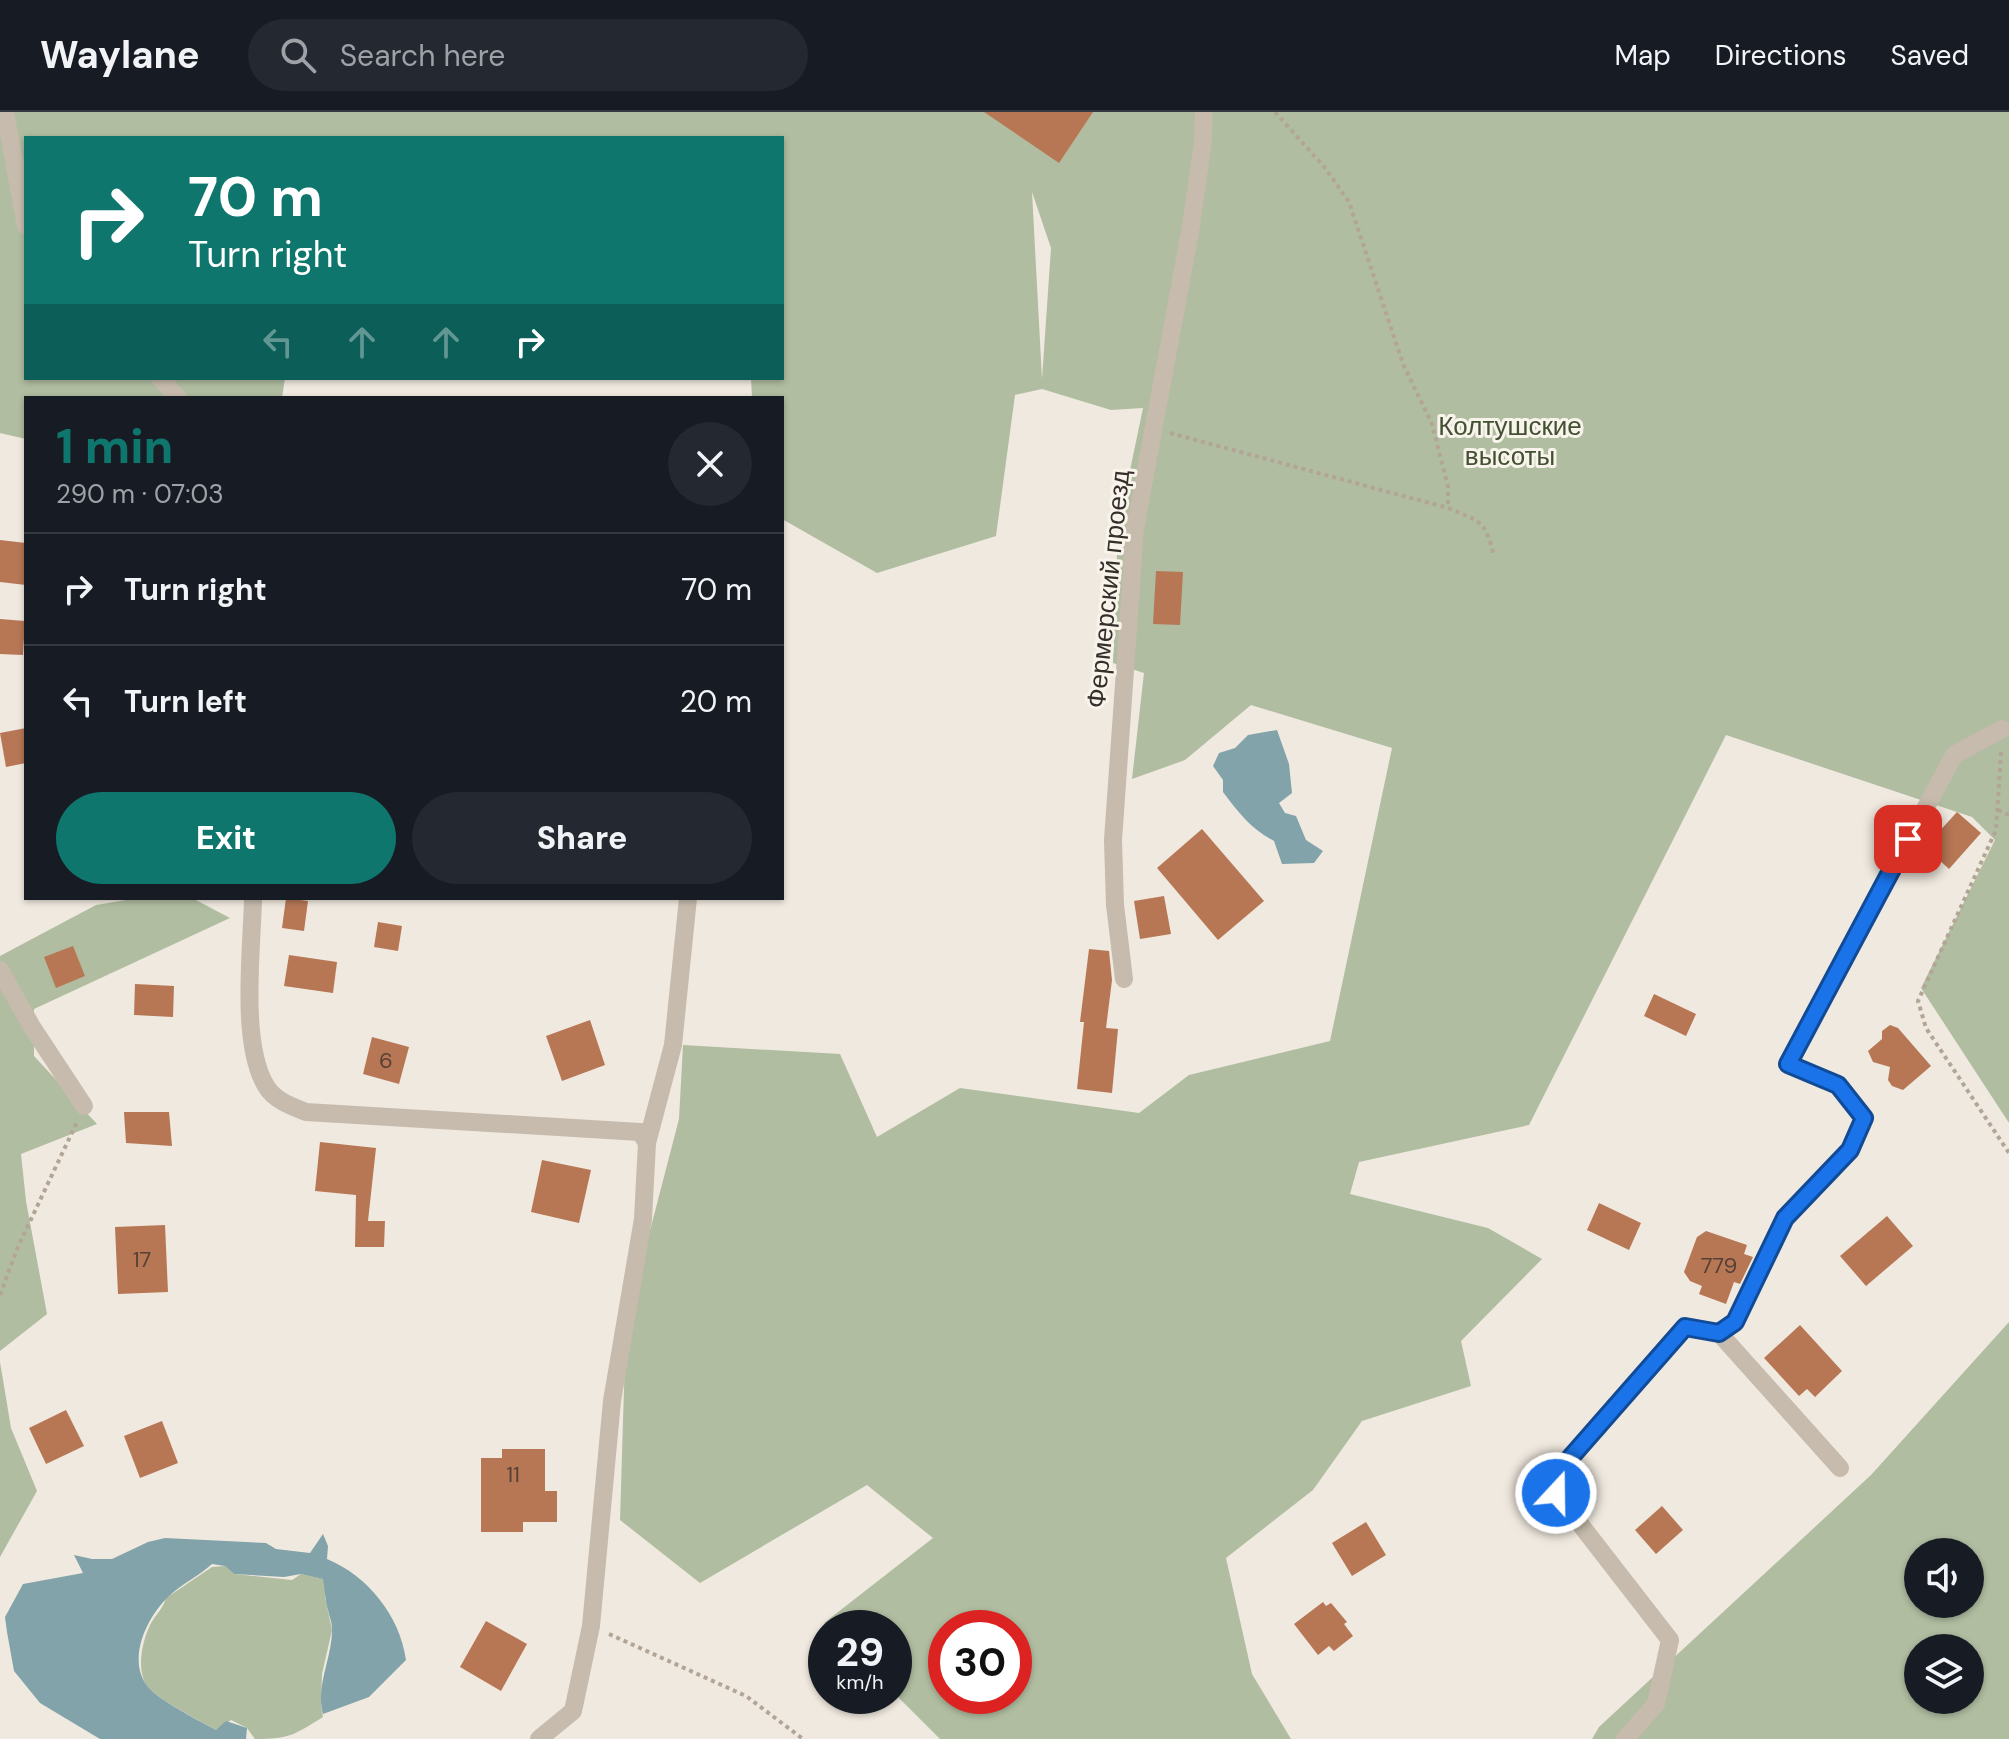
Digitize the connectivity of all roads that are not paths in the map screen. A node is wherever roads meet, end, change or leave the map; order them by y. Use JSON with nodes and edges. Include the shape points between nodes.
{"nodes":[{"id":1,"x":5,"y":112,"type":"edge"},
{"id":2,"x":1204,"y":112,"type":"edge"},
{"id":3,"x":24,"y":215,"type":"edge"},
{"id":4,"x":162,"y":380,"type":"edge"},
{"id":5,"x":176,"y":396,"type":"edge"},
{"id":6,"x":2002,"y":729,"type":"road end"},
{"id":7,"x":253,"y":900,"type":"edge"},
{"id":8,"x":688,"y":900,"type":"edge"},
{"id":9,"x":0,"y":970,"type":"edge"},
{"id":10,"x":1124,"y":979,"type":"dead end"},
{"id":11,"x":84,"y":1106,"type":"road end"},
{"id":12,"x":647,"y":1143,"type":"junction"},
{"id":13,"x":1719,"y":1333,"type":"junction"},
{"id":14,"x":1840,"y":1468,"type":"dead end"},
{"id":15,"x":539,"y":1739,"type":"edge"},
{"id":16,"x":1625,"y":1739,"type":"edge"}],
"edges":[{"from":1,"to":3,"type":"street"},
{"from":2,"to":10,"type":"street","name":"Фермерский проезд","via":[[1190,232],[1135,529],[1113,840]]},
{"from":4,"to":5,"type":"street"},
{"from":6,"to":13,"type":"street","via":[[1954,755],[1788,1064],[1838,1085],[1864,1118],[1850,1150],[1785,1218],[1735,1322]]},
{"from":7,"to":12,"type":"street","via":[[253,1057],[267,1088],[284,1104],[306,1112],[640,1132]]},
{"from":8,"to":12,"type":"street","via":[[673,1045]]},
{"from":9,"to":11,"type":"street"},
{"from":12,"to":15,"type":"street","via":[[643,1219],[612,1401],[591,1626],[573,1711]]},
{"from":13,"to":14,"type":"street"},
{"from":13,"to":16,"type":"street","via":[[1685,1327],[1556,1474],[1556,1493],[1670,1640],[1656,1704]]}]}
